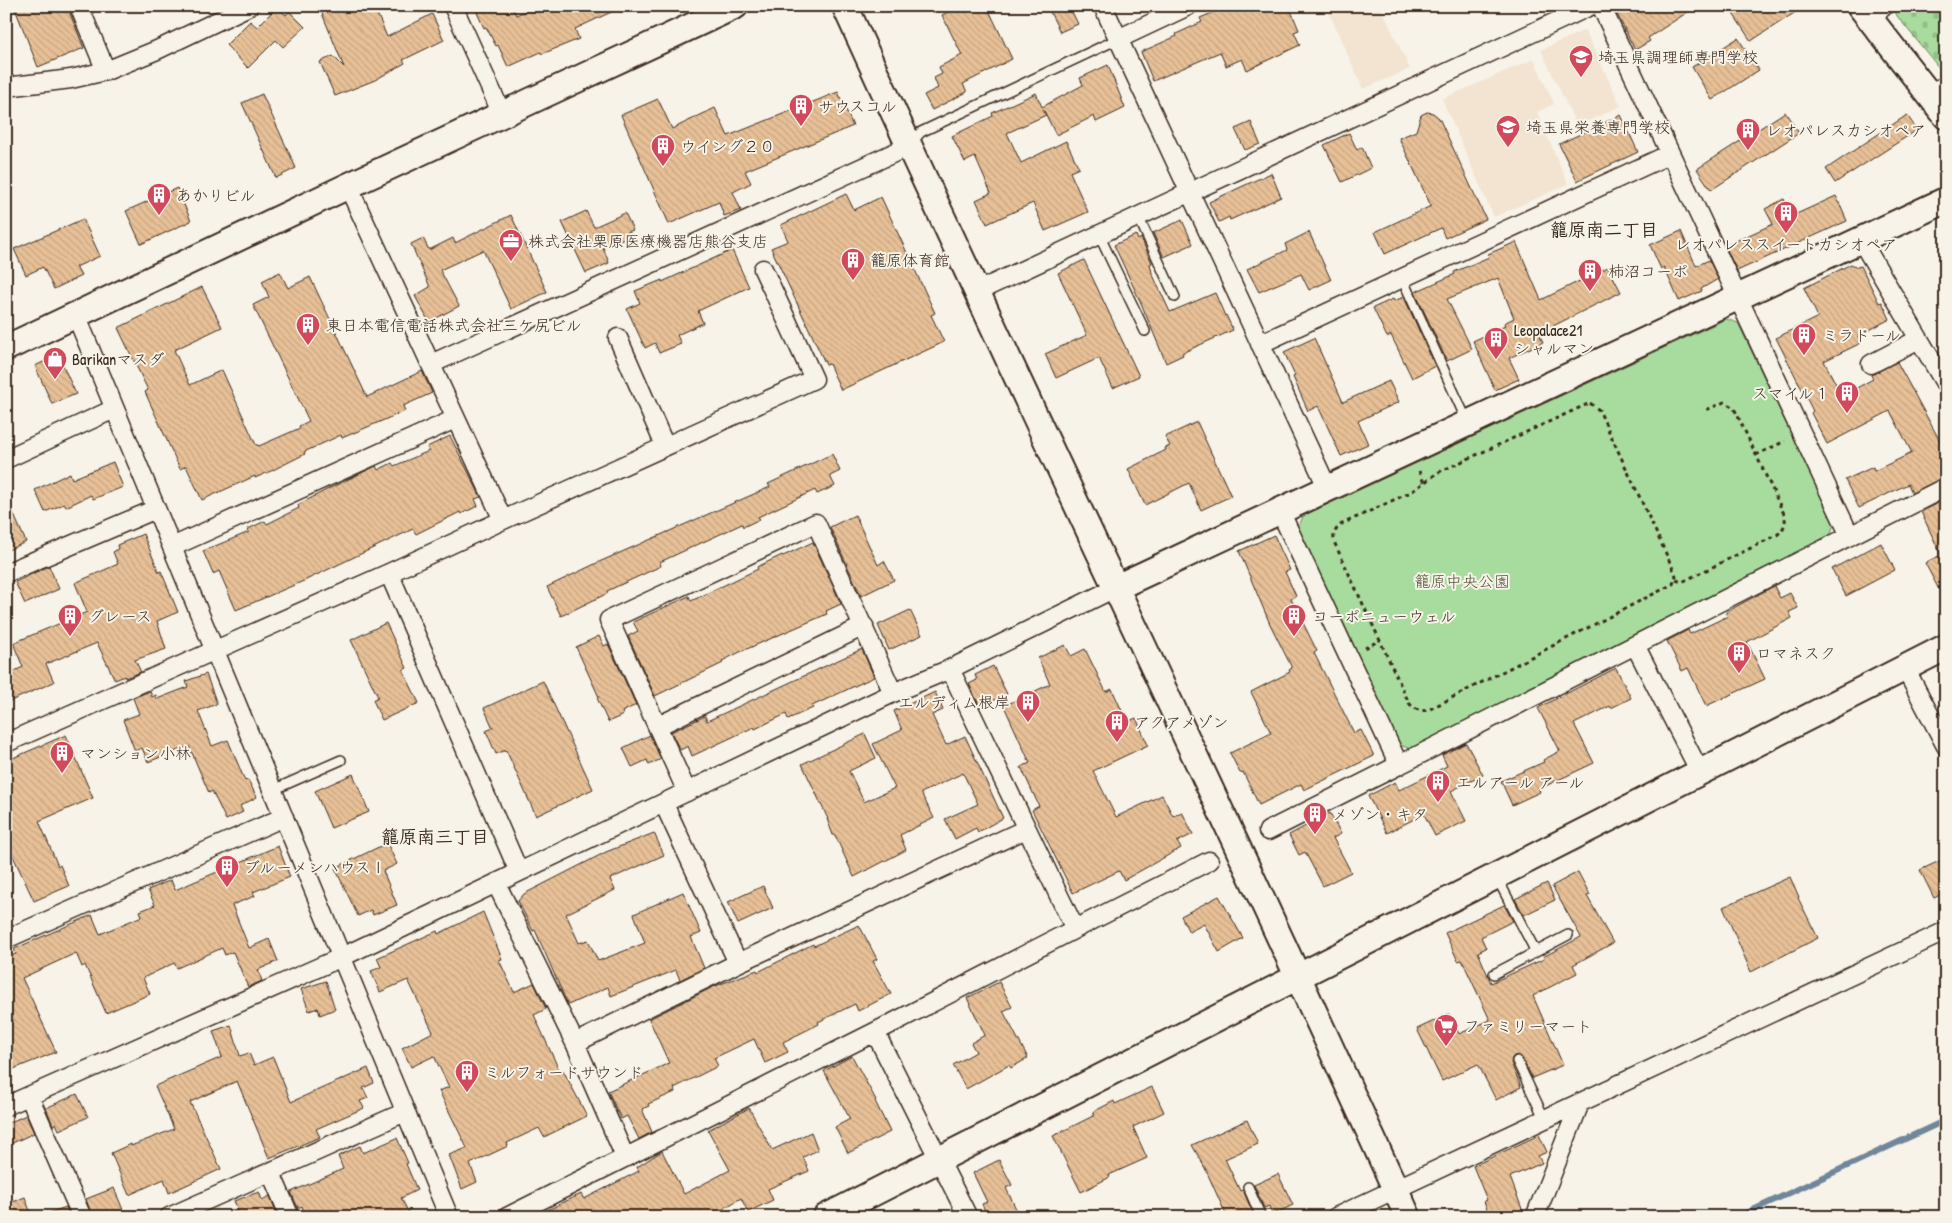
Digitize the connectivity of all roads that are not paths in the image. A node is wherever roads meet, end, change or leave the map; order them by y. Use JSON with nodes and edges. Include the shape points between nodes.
{"nodes":[{"id":1,"x":80,"y":6,"type":"edge"},
{"id":2,"x":249,"y":6,"type":"edge"},
{"id":3,"x":453,"y":6,"type":"edge"},
{"id":4,"x":735,"y":6,"type":"edge"},
{"id":5,"x":845,"y":6,"type":"edge"},
{"id":6,"x":1103,"y":6,"type":"edge"},
{"id":7,"x":1188,"y":6,"type":"edge"},
{"id":8,"x":1590,"y":6,"type":"edge"},
{"id":9,"x":1601,"y":6,"type":"edge"},
{"id":10,"x":1871,"y":10,"type":"edge"},
{"id":11,"x":1118,"y":39,"type":"junction"},
{"id":12,"x":106,"y":71,"type":"junction"},
{"id":13,"x":6,"y":88,"type":"edge"},
{"id":14,"x":1937,"y":89,"type":"edge"},
{"id":15,"x":502,"y":114,"type":"junction"},
{"id":16,"x":1946,"y":116,"type":"edge"},
{"id":17,"x":909,"y":146,"type":"junction"},
{"id":18,"x":1670,"y":154,"type":"junction"},
{"id":19,"x":348,"y":186,"type":"junction"},
{"id":20,"x":1190,"y":192,"type":"junction"},
{"id":21,"x":1946,"y":200,"type":"edge"},
{"id":22,"x":1138,"y":216,"type":"junction"},
{"id":23,"x":1099,"y":234,"type":"junction"},
{"id":24,"x":1860,"y":240,"type":"junction"},
{"id":25,"x":763,"y":269,"type":"dead end"},
{"id":26,"x":1402,"y":278,"type":"junction"},
{"id":27,"x":978,"y":291,"type":"junction"},
{"id":28,"x":1175,"y":296,"type":"dead end"},
{"id":29,"x":1738,"y":298,"type":"junction"},
{"id":30,"x":76,"y":315,"type":"junction"},
{"id":31,"x":1146,"y":331,"type":"dead end"},
{"id":32,"x":618,"y":338,"type":"dead end"},
{"id":33,"x":1919,"y":339,"type":"junction"},
{"id":34,"x":1260,"y":344,"type":"junction"},
{"id":35,"x":6,"y":348,"type":"edge"},
{"id":36,"x":431,"y":364,"type":"junction"},
{"id":37,"x":1872,"y":364,"type":"dead end"},
{"id":38,"x":1946,"y":385,"type":"edge"},
{"id":39,"x":114,"y":409,"type":"junction"},
{"id":40,"x":456,"y":419,"type":"junction"},
{"id":41,"x":1468,"y":423,"type":"junction"},
{"id":42,"x":665,"y":446,"type":"junction"},
{"id":43,"x":6,"y":459,"type":"edge"},
{"id":44,"x":1946,"y":487,"type":"edge"},
{"id":45,"x":1328,"y":489,"type":"junction"},
{"id":46,"x":156,"y":509,"type":"junction"},
{"id":47,"x":1280,"y":511,"type":"junction"},
{"id":48,"x":502,"y":520,"type":"junction"},
{"id":49,"x":1850,"y":536,"type":"junction"},
{"id":50,"x":172,"y":547,"type":"junction"},
{"id":51,"x":6,"y":573,"type":"edge"},
{"id":52,"x":389,"y":573,"type":"junction"},
{"id":53,"x":1117,"y":587,"type":"junction"},
{"id":54,"x":864,"y":626,"type":"junction"},
{"id":55,"x":1635,"y":645,"type":"junction"},
{"id":56,"x":1946,"y":647,"type":"edge"},
{"id":57,"x":216,"y":650,"type":"junction"},
{"id":58,"x":1905,"y":668,"type":"junction"},
{"id":59,"x":950,"y":670,"type":"junction"},
{"id":60,"x":893,"y":693,"type":"junction"},
{"id":61,"x":658,"y":726,"type":"junction"},
{"id":62,"x":6,"y":742,"type":"edge"},
{"id":63,"x":1946,"y":746,"type":"edge"},
{"id":64,"x":341,"y":760,"type":"dead end"},
{"id":65,"x":1399,"y":765,"type":"junction"},
{"id":66,"x":1700,"y":772,"type":"junction"},
{"id":67,"x":273,"y":790,"type":"junction"},
{"id":68,"x":686,"y":792,"type":"junction"},
{"id":69,"x":664,"y":804,"type":"junction"},
{"id":70,"x":284,"y":817,"type":"junction"},
{"id":71,"x":1026,"y":829,"type":"junction"},
{"id":72,"x":1268,"y":831,"type":"dead end"},
{"id":73,"x":1209,"y":862,"type":"dead end"},
{"id":74,"x":519,"y":872,"type":"junction"},
{"id":75,"x":1496,"y":876,"type":"junction"},
{"id":76,"x":496,"y":883,"type":"junction"},
{"id":77,"x":1075,"y":929,"type":"junction"},
{"id":78,"x":1946,"y":931,"type":"edge"},
{"id":79,"x":1568,"y":934,"type":"dead end"},
{"id":80,"x":6,"y":939,"type":"edge"},
{"id":81,"x":1536,"y":952,"type":"junction"},
{"id":82,"x":342,"y":957,"type":"junction"},
{"id":83,"x":738,"y":963,"type":"junction"},
{"id":84,"x":1494,"y":974,"type":"dead end"},
{"id":85,"x":1297,"y":977,"type":"junction"},
{"id":86,"x":875,"y":1032,"type":"junction"},
{"id":87,"x":575,"y":1043,"type":"junction"},
{"id":88,"x":1517,"y":1061,"type":"dead end"},
{"id":89,"x":29,"y":1096,"type":"junction"},
{"id":90,"x":1580,"y":1103,"type":"junction"},
{"id":91,"x":6,"y":1106,"type":"edge"},
{"id":92,"x":406,"y":1112,"type":"junction"},
{"id":93,"x":1544,"y":1120,"type":"junction"},
{"id":94,"x":626,"y":1157,"type":"junction"},
{"id":95,"x":938,"y":1160,"type":"junction"},
{"id":96,"x":271,"y":1173,"type":"junction"},
{"id":97,"x":1248,"y":1187,"type":"dead end"},
{"id":98,"x":1395,"y":1189,"type":"junction"},
{"id":99,"x":82,"y":1217,"type":"edge"},
{"id":100,"x":169,"y":1217,"type":"edge"},
{"id":101,"x":290,"y":1217,"type":"edge"},
{"id":102,"x":449,"y":1217,"type":"edge"},
{"id":103,"x":507,"y":1217,"type":"edge"},
{"id":104,"x":826,"y":1217,"type":"edge"},
{"id":105,"x":968,"y":1217,"type":"edge"},
{"id":106,"x":1261,"y":1217,"type":"edge"},
{"id":107,"x":1336,"y":1217,"type":"edge"},
{"id":108,"x":1408,"y":1217,"type":"edge"},
{"id":109,"x":1536,"y":1217,"type":"edge"}],
"edges":[{"from":1,"to":12,"type":"street"},
{"from":2,"to":12,"type":"street"},
{"from":3,"to":15,"type":"street"},
{"from":4,"to":15,"type":"street"},
{"from":5,"to":17,"type":"street"},
{"from":6,"to":11,"type":"street"},
{"from":7,"to":11,"type":"street"},
{"from":8,"to":20,"type":"street"},
{"from":9,"to":18,"type":"street"},
{"from":10,"to":14,"type":"street"},
{"from":11,"to":17,"type":"lane","via":[[922,132]]},
{"from":11,"to":20,"type":"street"},
{"from":12,"to":13,"type":"street"},
{"from":14,"to":16,"type":"street"},
{"from":15,"to":19,"type":"street"},
{"from":17,"to":27,"type":"street"},
{"from":17,"to":36,"type":"street"},
{"from":18,"to":26,"type":"street"},
{"from":18,"to":29,"type":"street"},
{"from":19,"to":30,"type":"street"},
{"from":19,"to":36,"type":"street"},
{"from":20,"to":22,"type":"street"},
{"from":20,"to":34,"type":"street"},
{"from":21,"to":24,"type":"street"},
{"from":22,"to":23,"type":"street"},
{"from":22,"to":28,"type":"lane"},
{"from":23,"to":27,"type":"street"},
{"from":23,"to":31,"type":"lane"},
{"from":24,"to":29,"type":"street"},
{"from":24,"to":33,"type":"street"},
{"from":25,"to":42,"type":"street","via":[[814,379]]},
{"from":26,"to":34,"type":"street"},
{"from":26,"to":41,"type":"lane"},
{"from":27,"to":53,"type":"street"},
{"from":29,"to":41,"type":"street"},
{"from":29,"to":49,"type":"street"},
{"from":30,"to":35,"type":"street"},
{"from":30,"to":39,"type":"street"},
{"from":32,"to":42,"type":"street"},
{"from":33,"to":37,"type":"street"},
{"from":33,"to":38,"type":"street"},
{"from":34,"to":45,"type":"street"},
{"from":36,"to":40,"type":"street"},
{"from":39,"to":43,"type":"street"},
{"from":39,"to":46,"type":"street"},
{"from":40,"to":48,"type":"street"},
{"from":40,"to":50,"type":"street"},
{"from":41,"to":45,"type":"street"},
{"from":42,"to":48,"type":"street"},
{"from":44,"to":49,"type":"street"},
{"from":45,"to":47,"type":"street"},
{"from":46,"to":50,"type":"street"},
{"from":46,"to":51,"type":"street"},
{"from":47,"to":53,"type":"street"},
{"from":47,"to":65,"type":"street"},
{"from":48,"to":52,"type":"street"},
{"from":49,"to":55,"type":"street"},
{"from":50,"to":57,"type":"street"},
{"from":52,"to":57,"type":"street"},
{"from":52,"to":74,"type":"street"},
{"from":53,"to":59,"type":"street"},
{"from":53,"to":85,"type":"street"},
{"from":54,"to":60,"type":"street"},
{"from":54,"to":61,"type":"street"},
{"from":54,"to":61,"type":"street","via":[[816,523],[609,620]]},
{"from":55,"to":65,"type":"street"},
{"from":55,"to":66,"type":"street"},
{"from":56,"to":58,"type":"street"},
{"from":57,"to":62,"type":"street"},
{"from":57,"to":67,"type":"street"},
{"from":58,"to":63,"type":"street"},
{"from":58,"to":66,"type":"street"},
{"from":59,"to":60,"type":"street"},
{"from":59,"to":71,"type":"street"},
{"from":60,"to":68,"type":"street"},
{"from":61,"to":68,"type":"street"},
{"from":64,"to":67,"type":"lane"},
{"from":65,"to":72,"type":"street"},
{"from":66,"to":75,"type":"street"},
{"from":67,"to":70,"type":"street"},
{"from":68,"to":69,"type":"street"},
{"from":69,"to":74,"type":"street"},
{"from":69,"to":83,"type":"street"},
{"from":70,"to":80,"type":"street"},
{"from":70,"to":82,"type":"street"},
{"from":71,"to":77,"type":"street"},
{"from":71,"to":83,"type":"street"},
{"from":73,"to":77,"type":"street"},
{"from":74,"to":76,"type":"street"},
{"from":75,"to":81,"type":"lane"},
{"from":75,"to":85,"type":"street"},
{"from":76,"to":82,"type":"street"},
{"from":76,"to":87,"type":"street"},
{"from":77,"to":86,"type":"street"},
{"from":78,"to":90,"type":"street"},
{"from":79,"to":81,"type":"lane"},
{"from":81,"to":84,"type":"lane"},
{"from":82,"to":89,"type":"street"},
{"from":82,"to":92,"type":"street"},
{"from":83,"to":87,"type":"street"},
{"from":85,"to":95,"type":"street"},
{"from":85,"to":98,"type":"street"},
{"from":86,"to":94,"type":"street"},
{"from":86,"to":95,"type":"street"},
{"from":87,"to":94,"type":"street"},
{"from":88,"to":93,"type":"lane"},
{"from":89,"to":91,"type":"street"},
{"from":89,"to":99,"type":"street"},
{"from":90,"to":93,"type":"street"},
{"from":90,"to":109,"type":"street"},
{"from":92,"to":96,"type":"street"},
{"from":92,"to":102,"type":"street"},
{"from":93,"to":98,"type":"street"},
{"from":94,"to":103,"type":"street"},
{"from":95,"to":104,"type":"street"},
{"from":95,"to":105,"type":"street"},
{"from":96,"to":100,"type":"street"},
{"from":96,"to":101,"type":"street"},
{"from":97,"to":106,"type":"lane"},
{"from":98,"to":107,"type":"street"},
{"from":98,"to":108,"type":"street"}]}
